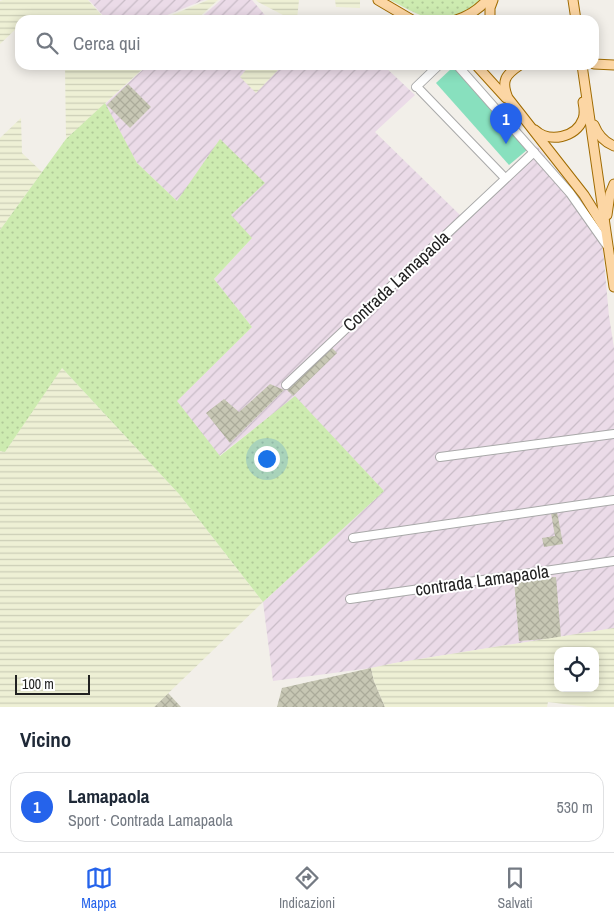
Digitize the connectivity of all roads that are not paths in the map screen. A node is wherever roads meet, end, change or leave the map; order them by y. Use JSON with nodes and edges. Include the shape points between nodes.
{"nodes":[{"id":1,"x":378,"y":0,"type":"edge"},
{"id":2,"x":487,"y":0,"type":"edge"},
{"id":3,"x":493,"y":0,"type":"edge"},
{"id":4,"x":573,"y":0,"type":"edge"},
{"id":5,"x":577,"y":0,"type":"edge"},
{"id":6,"x":393,"y":9,"type":"junction"},
{"id":7,"x":403,"y":15,"type":"edge"},
{"id":8,"x":404,"y":15,"type":"edge"},
{"id":9,"x":469,"y":15,"type":"edge"},
{"id":10,"x":490,"y":15,"type":"edge"},
{"id":11,"x":576,"y":15,"type":"edge"},
{"id":12,"x":577,"y":15,"type":"edge"},
{"id":13,"x":599,"y":64,"type":"edge"},
{"id":14,"x":612,"y":65,"type":"edge"},
{"id":15,"x":434,"y":70,"type":"edge"},
{"id":16,"x":461,"y":70,"type":"edge"},
{"id":17,"x":480,"y":70,"type":"edge"},
{"id":18,"x":512,"y":70,"type":"edge"},
{"id":19,"x":583,"y":70,"type":"edge"},
{"id":20,"x":584,"y":79,"type":"junction"},
{"id":21,"x":589,"y":110,"type":"junction"},
{"id":22,"x":519,"y":113,"type":"junction"},
{"id":23,"x":526,"y":122,"type":"junction"},
{"id":24,"x":614,"y":146,"type":"edge"},
{"id":25,"x":534,"y":152,"type":"junction"},
{"id":26,"x":506,"y":178,"type":"junction"},
{"id":27,"x":614,"y":184,"type":"edge"},
{"id":28,"x":606,"y":228,"type":"junction"},
{"id":29,"x":609,"y":249,"type":"junction"},
{"id":30,"x":614,"y":287,"type":"edge"},
{"id":31,"x":286,"y":385,"type":"dead end"},
{"id":32,"x":614,"y":434,"type":"edge"},
{"id":33,"x":440,"y":457,"type":"dead end"},
{"id":34,"x":614,"y":500,"type":"edge"},
{"id":35,"x":353,"y":538,"type":"dead end"},
{"id":36,"x":614,"y":561,"type":"edge"},
{"id":37,"x":350,"y":599,"type":"dead end"}],
"edges":[{"from":1,"to":6,"type":"main road"},
{"from":2,"to":9,"type":"main road"},
{"from":3,"to":10,"type":"main road"},
{"from":4,"to":11,"type":"main road"},
{"from":5,"to":12,"type":"main road"},
{"from":6,"to":7,"type":"main road"},
{"from":6,"to":8,"type":"main road"},
{"from":13,"to":14,"type":"main road"},
{"from":15,"to":26,"type":"street","via":[[418,88]]},
{"from":16,"to":25,"type":"street"},
{"from":17,"to":22,"type":"main road"},
{"from":18,"to":22,"type":"main road","via":[[504,87]]},
{"from":19,"to":20,"type":"main road"},
{"from":20,"to":21,"type":"main road"},
{"from":20,"to":23,"type":"main road","via":[[583,119],[570,134],[548,137],[539,134]]},
{"from":21,"to":24,"type":"main road","via":[[598,134]]},
{"from":21,"to":28,"type":"main road"},
{"from":22,"to":23,"type":"main road"},
{"from":23,"to":28,"type":"main road"},
{"from":25,"to":26,"type":"street","name":"Contrada Lamapaola"},
{"from":25,"to":29,"type":"street","via":[[570,193]]},
{"from":26,"to":31,"type":"street","name":"Contrada Lamapaola"},
{"from":27,"to":28,"type":"main road"},
{"from":28,"to":29,"type":"main road"},
{"from":29,"to":30,"type":"main road"},
{"from":32,"to":33,"type":"street"},
{"from":34,"to":35,"type":"street"},
{"from":36,"to":37,"type":"street","name":"contrada Lamapaola"}]}
